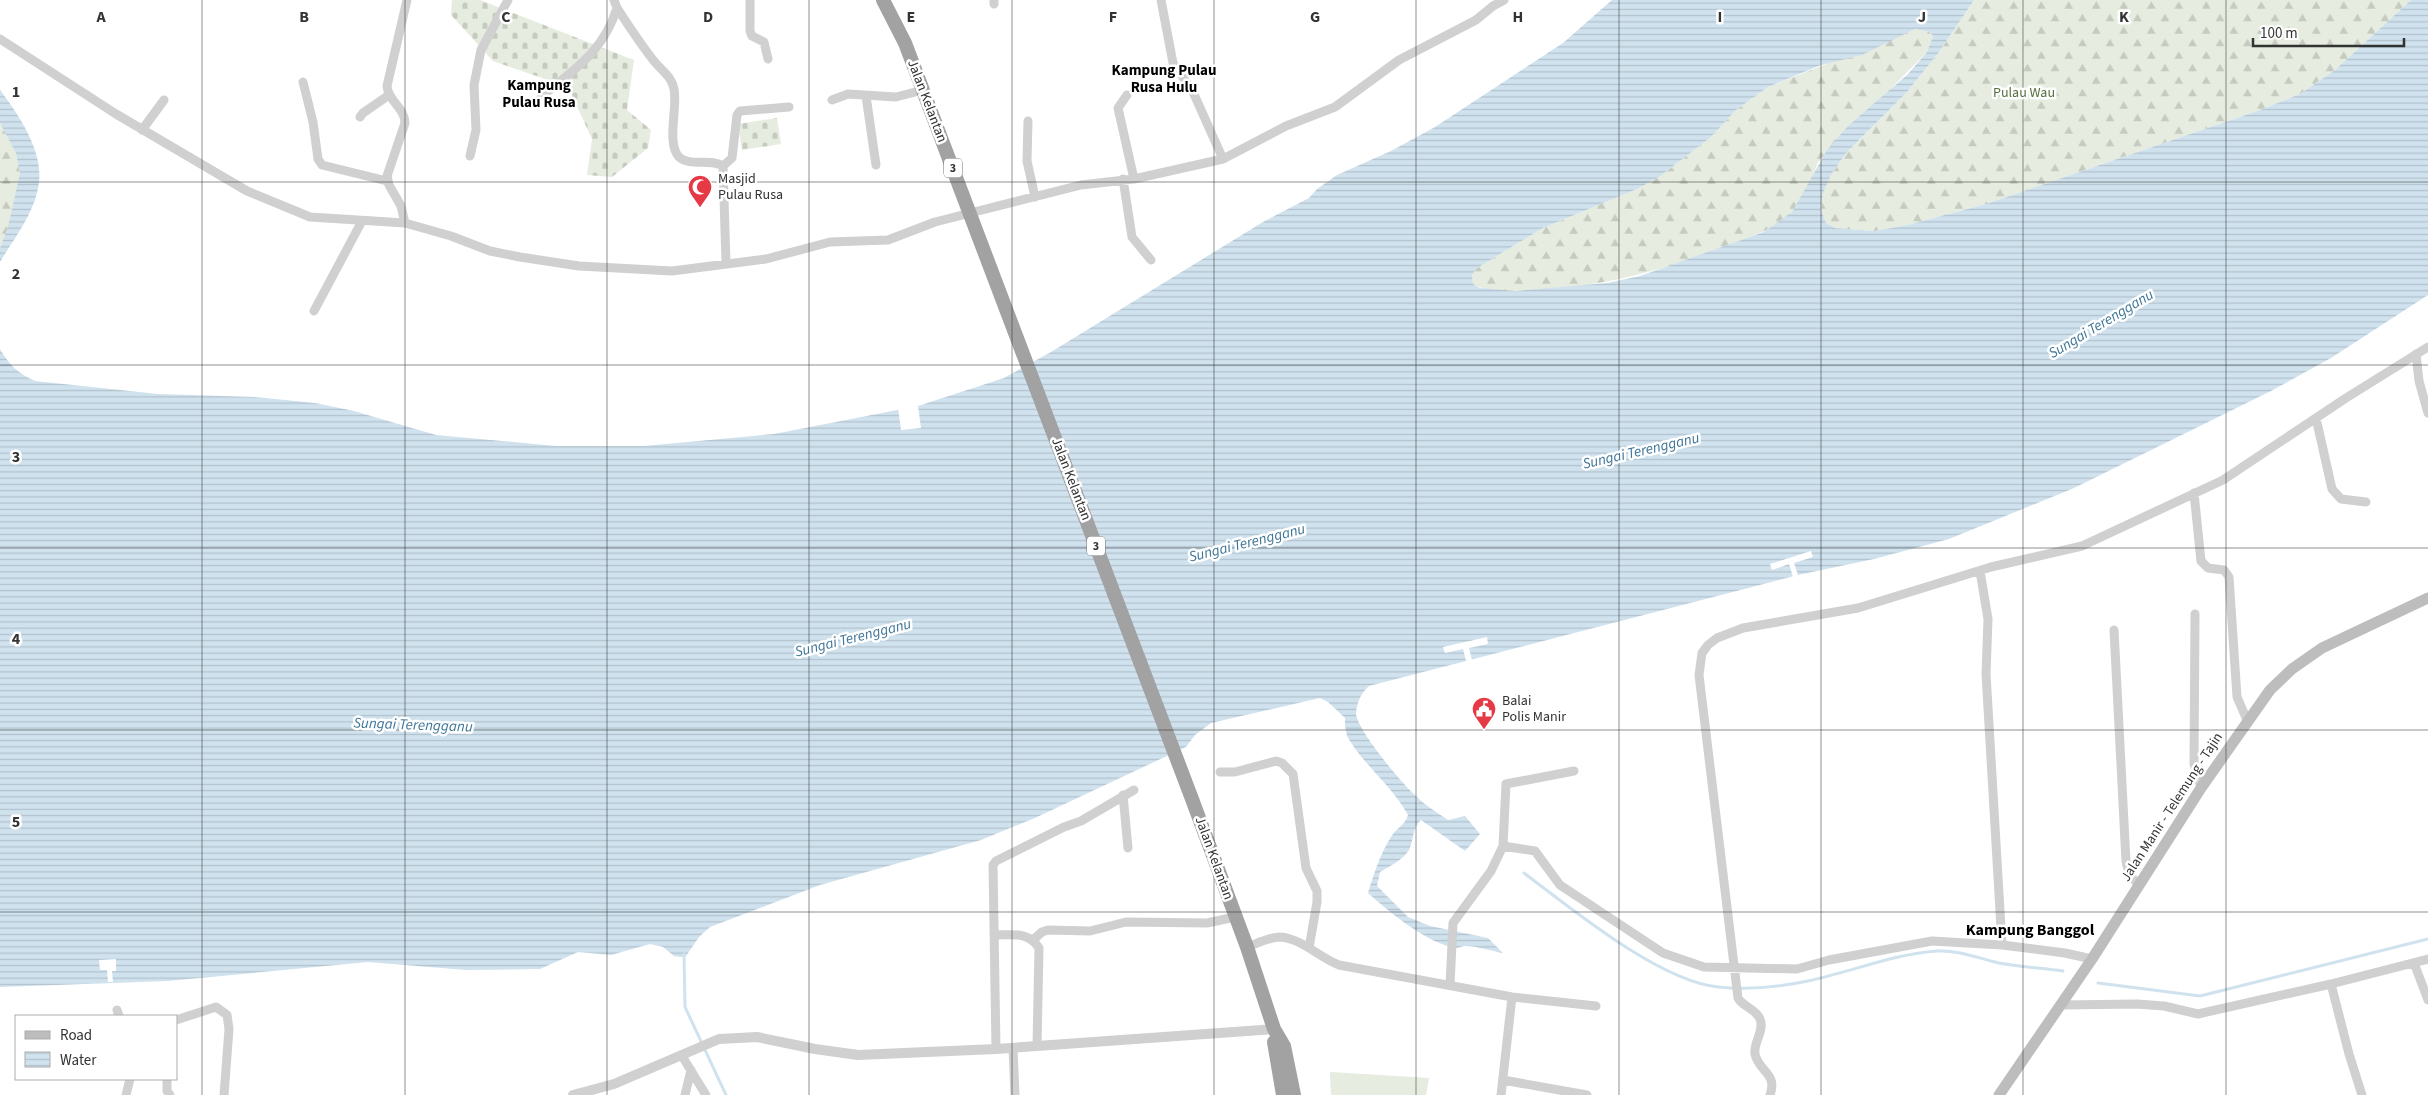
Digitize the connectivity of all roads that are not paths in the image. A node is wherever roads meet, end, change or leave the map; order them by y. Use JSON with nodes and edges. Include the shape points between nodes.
{"nodes":[{"id":1,"x":407,"y":0,"type":"edge"},
{"id":2,"x":508,"y":0,"type":"edge"},
{"id":3,"x":750,"y":0,"type":"edge"},
{"id":4,"x":884,"y":0,"type":"edge"},
{"id":5,"x":895,"y":0,"type":"edge"},
{"id":6,"x":1162,"y":0,"type":"edge"},
{"id":7,"x":1504,"y":0,"type":"edge"},
{"id":8,"x":615,"y":4,"type":"edge"},
{"id":9,"x":0,"y":39,"type":"edge"},
{"id":10,"x":905,"y":43,"type":"junction"},
{"id":11,"x":768,"y":60,"type":"dead end"},
{"id":12,"x":303,"y":82,"type":"dead end"},
{"id":13,"x":923,"y":90,"type":"junction"},
{"id":14,"x":389,"y":95,"type":"junction"},
{"id":15,"x":1127,"y":95,"type":"dead end"},
{"id":16,"x":866,"y":96,"type":"junction"},
{"id":17,"x":541,"y":97,"type":"dead end"},
{"id":18,"x":164,"y":100,"type":"dead end"},
{"id":19,"x":832,"y":100,"type":"dead end"},
{"id":20,"x":789,"y":107,"type":"dead end"},
{"id":21,"x":360,"y":117,"type":"dead end"},
{"id":22,"x":1028,"y":121,"type":"dead end"},
{"id":23,"x":142,"y":130,"type":"junction"},
{"id":24,"x":470,"y":156,"type":"dead end"},
{"id":25,"x":1223,"y":159,"type":"junction"},
{"id":26,"x":876,"y":165,"type":"dead end"},
{"id":27,"x":723,"y":166,"type":"junction"},
{"id":28,"x":1123,"y":179,"type":"junction"},
{"id":29,"x":1134,"y":179,"type":"junction"},
{"id":30,"x":388,"y":181,"type":"junction"},
{"id":31,"x":1035,"y":197,"type":"junction"},
{"id":32,"x":970,"y":213,"type":"junction"},
{"id":33,"x":362,"y":221,"type":"junction"},
{"id":34,"x":405,"y":223,"type":"junction"},
{"id":35,"x":1151,"y":260,"type":"dead end"},
{"id":36,"x":726,"y":263,"type":"junction"},
{"id":37,"x":314,"y":312,"type":"dead end"},
{"id":38,"x":2428,"y":348,"type":"edge"},
{"id":39,"x":2416,"y":354,"type":"junction"},
{"id":40,"x":2428,"y":414,"type":"edge"},
{"id":41,"x":2316,"y":418,"type":"junction"},
{"id":42,"x":2194,"y":493,"type":"junction"},
{"id":43,"x":2366,"y":502,"type":"dead end"},
{"id":44,"x":1980,"y":571,"type":"junction"},
{"id":45,"x":2428,"y":598,"type":"edge"},
{"id":46,"x":2195,"y":614,"type":"dead end"},
{"id":47,"x":2114,"y":630,"type":"dead end"},
{"id":48,"x":2247,"y":720,"type":"junction"},
{"id":49,"x":1574,"y":771,"type":"dead end"},
{"id":50,"x":1220,"y":772,"type":"dead end"},
{"id":51,"x":2201,"y":788,"type":"junction"},
{"id":52,"x":1134,"y":790,"type":"dead end"},
{"id":53,"x":1122,"y":795,"type":"junction"},
{"id":54,"x":1503,"y":846,"type":"junction"},
{"id":55,"x":1128,"y":848,"type":"dead end"},
{"id":56,"x":2140,"y":885,"type":"junction"},
{"id":57,"x":1235,"y":917,"type":"junction"},
{"id":58,"x":994,"y":935,"type":"junction"},
{"id":59,"x":1034,"y":939,"type":"junction"},
{"id":60,"x":2002,"y":945,"type":"junction"},
{"id":61,"x":1247,"y":947,"type":"junction"},
{"id":62,"x":1309,"y":948,"type":"junction"},
{"id":63,"x":2428,"y":958,"type":"edge"},
{"id":64,"x":2092,"y":959,"type":"junction"},
{"id":65,"x":2414,"y":963,"type":"junction"},
{"id":66,"x":1736,"y":971,"type":"junction"},
{"id":67,"x":2331,"y":984,"type":"junction"},
{"id":68,"x":1450,"y":985,"type":"junction"},
{"id":69,"x":1512,"y":998,"type":"junction"},
{"id":70,"x":2428,"y":1000,"type":"edge"},
{"id":71,"x":2061,"y":1005,"type":"junction"},
{"id":72,"x":1596,"y":1006,"type":"dead end"},
{"id":73,"x":178,"y":1019,"type":"edge"},
{"id":74,"x":1274,"y":1029,"type":"junction"},
{"id":75,"x":1037,"y":1046,"type":"junction"},
{"id":76,"x":1013,"y":1048,"type":"junction"},
{"id":77,"x":996,"y":1049,"type":"junction"},
{"id":78,"x":685,"y":1054,"type":"junction"},
{"id":79,"x":691,"y":1070,"type":"junction"},
{"id":80,"x":130,"y":1080,"type":"edge"},
{"id":81,"x":167,"y":1080,"type":"edge"},
{"id":82,"x":1503,"y":1080,"type":"junction"},
{"id":83,"x":126,"y":1095,"type":"edge"},
{"id":84,"x":170,"y":1095,"type":"edge"},
{"id":85,"x":224,"y":1095,"type":"edge"},
{"id":86,"x":573,"y":1095,"type":"edge"},
{"id":87,"x":685,"y":1095,"type":"edge"},
{"id":88,"x":706,"y":1095,"type":"edge"},
{"id":89,"x":1015,"y":1095,"type":"edge"},
{"id":90,"x":1284,"y":1095,"type":"edge"},
{"id":91,"x":1294,"y":1095,"type":"edge"},
{"id":92,"x":1501,"y":1095,"type":"edge"},
{"id":93,"x":1587,"y":1095,"type":"edge"},
{"id":94,"x":1770,"y":1095,"type":"edge"},
{"id":95,"x":1999,"y":1095,"type":"edge"},
{"id":96,"x":2362,"y":1095,"type":"edge"}],
"edges":[{"from":1,"to":14,"type":"street","via":[[387,86]]},
{"from":2,"to":24,"type":"street","via":[[481,50],[474,85],[476,130]]},
{"from":3,"to":11,"type":"street","via":[[750,31],[752,36],[764,42]]},
{"from":4,"to":10,"type":"highway","name":"Jalan Kelantan","number":"3"},
{"from":5,"to":10,"type":"highway","name":"Jalan Kelantan","number":"3"},
{"from":6,"to":25,"type":"street","via":[[1173,63],[1193,92]]},
{"from":7,"to":25,"type":"street","via":[[1476,20],[1399,60],[1335,108],[1286,126]]},
{"from":8,"to":17,"type":"street","via":[[611,26],[593,54]]},
{"from":8,"to":27,"type":"street","via":[[655,62],[669,76],[674,88],[673,142],[680,157],[687,161],[717,162]]},
{"from":9,"to":23,"type":"street"},
{"from":10,"to":13,"type":"highway","name":"Jalan Kelantan","number":"3"},
{"from":12,"to":30,"type":"street","via":[[322,165]]},
{"from":13,"to":16,"type":"street","via":[[896,97]]},
{"from":13,"to":32,"type":"highway","name":"Jalan Kelantan","number":"3"},
{"from":14,"to":21,"type":"street"},
{"from":14,"to":30,"type":"street","via":[[405,116],[405,123]]},
{"from":15,"to":29,"type":"street","via":[[1118,108]]},
{"from":16,"to":19,"type":"street","via":[[848,94]]},
{"from":16,"to":26,"type":"street"},
{"from":18,"to":23,"type":"street"},
{"from":20,"to":27,"type":"street","via":[[740,111],[732,158]]},
{"from":22,"to":31,"type":"street","via":[[1026,161]]},
{"from":23,"to":33,"type":"street","via":[[247,191],[310,217]]},
{"from":25,"to":29,"type":"street"},
{"from":27,"to":36,"type":"street"},
{"from":28,"to":29,"type":"street"},
{"from":28,"to":31,"type":"street","via":[[1081,185]]},
{"from":28,"to":35,"type":"street","via":[[1132,237]]},
{"from":30,"to":34,"type":"street","via":[[401,206]]},
{"from":31,"to":32,"type":"street"},
{"from":32,"to":36,"type":"street","via":[[888,240],[830,242],[766,259]]},
{"from":32,"to":57,"type":"highway","name":"Jalan Kelantan","number":"3"},
{"from":33,"to":34,"type":"street"},
{"from":33,"to":37,"type":"street"},
{"from":34,"to":36,"type":"street","via":[[499,254],[578,266],[672,271]]},
{"from":38,"to":39,"type":"street"},
{"from":39,"to":40,"type":"street"},
{"from":39,"to":41,"type":"street"},
{"from":41,"to":42,"type":"street","via":[[2242,469]]},
{"from":41,"to":43,"type":"street","via":[[2332,489],[2341,499]]},
{"from":42,"to":44,"type":"street","via":[[2082,546]]},
{"from":42,"to":48,"type":"street","via":[[2201,561],[2208,568],[2224,570],[2229,577],[2237,697]]},
{"from":44,"to":60,"type":"street","via":[[1988,619],[1986,674]]},
{"from":44,"to":66,"type":"street","via":[[1858,608],[1743,628],[1717,638],[1702,652],[1699,675]]},
{"from":45,"to":48,"type":"main road","name":"Jalan Manir - Telemung - Tajin","via":[[2347,634],[2305,659],[2270,690]]},
{"from":46,"to":51,"type":"street","via":[[2194,764]]},
{"from":47,"to":56,"type":"street","via":[[2126,861],[2132,879]]},
{"from":48,"to":51,"type":"main road","name":"Jalan Manir - Telemung - Tajin"},
{"from":49,"to":54,"type":"street","via":[[1506,784]]},
{"from":50,"to":62,"type":"street","via":[[1235,772],[1276,761],[1293,774],[1306,868],[1317,890]]},
{"from":51,"to":56,"type":"main road","name":"Jalan Manir - Telemung - Tajin"},
{"from":52,"to":53,"type":"street"},
{"from":53,"to":55,"type":"street"},
{"from":53,"to":58,"type":"street","via":[[1081,821],[996,861],[992,870]]},
{"from":54,"to":66,"type":"street","via":[[1535,851],[1560,885],[1663,952],[1704,967]]},
{"from":54,"to":68,"type":"street","via":[[1490,871],[1453,923]]},
{"from":56,"to":64,"type":"main road","name":"Jalan Manir - Telemung - Tajin"},
{"from":57,"to":59,"type":"street","via":[[1207,923],[1126,922],[1090,931],[1048,930]]},
{"from":57,"to":61,"type":"highway","name":"Jalan Kelantan","number":"3"},
{"from":58,"to":59,"type":"street","via":[[1026,935]]},
{"from":58,"to":77,"type":"street"},
{"from":59,"to":75,"type":"street","via":[[1040,957]]},
{"from":60,"to":64,"type":"street"},
{"from":60,"to":66,"type":"street","via":[[1932,941],[1797,968]]},
{"from":61,"to":62,"type":"street","via":[[1279,937]]},
{"from":61,"to":74,"type":"highway","name":"Jalan Kelantan","number":"3"},
{"from":62,"to":68,"type":"street","via":[[1339,965]]},
{"from":63,"to":65,"type":"street"},
{"from":64,"to":71,"type":"main road","name":"Jalan Manir - Telemung - Tajin"},
{"from":65,"to":67,"type":"street"},
{"from":65,"to":70,"type":"street"},
{"from":66,"to":94,"type":"street","via":[[1738,998],[1760,1019],[1754,1048],[1758,1062],[1771,1078]]},
{"from":67,"to":71,"type":"street","via":[[2198,1014],[2137,1004]]},
{"from":67,"to":96,"type":"street"},
{"from":68,"to":69,"type":"street"},
{"from":69,"to":72,"type":"street"},
{"from":69,"to":82,"type":"street"},
{"from":71,"to":95,"type":"main road","name":"Jalan Manir - Telemung - Tajin"},
{"from":73,"to":85,"type":"street","via":[[216,1008],[227,1015],[229,1029]]},
{"from":74,"to":75,"type":"street"},
{"from":74,"to":90,"type":"highway","name":"Jalan Kelantan","number":"3","via":[[1274,1047]]},
{"from":74,"to":91,"type":"highway","name":"Jalan Kelantan","number":"3","via":[[1284,1046]]},
{"from":75,"to":76,"type":"street"},
{"from":76,"to":77,"type":"street"},
{"from":76,"to":89,"type":"street"},
{"from":77,"to":78,"type":"street","via":[[858,1055],[757,1037],[719,1039]]},
{"from":78,"to":79,"type":"street"},
{"from":78,"to":86,"type":"street","via":[[614,1084]]},
{"from":79,"to":87,"type":"street"},
{"from":79,"to":88,"type":"street"},
{"from":80,"to":83,"type":"street"},
{"from":81,"to":84,"type":"street"},
{"from":82,"to":92,"type":"street"},
{"from":82,"to":93,"type":"street"}]}
